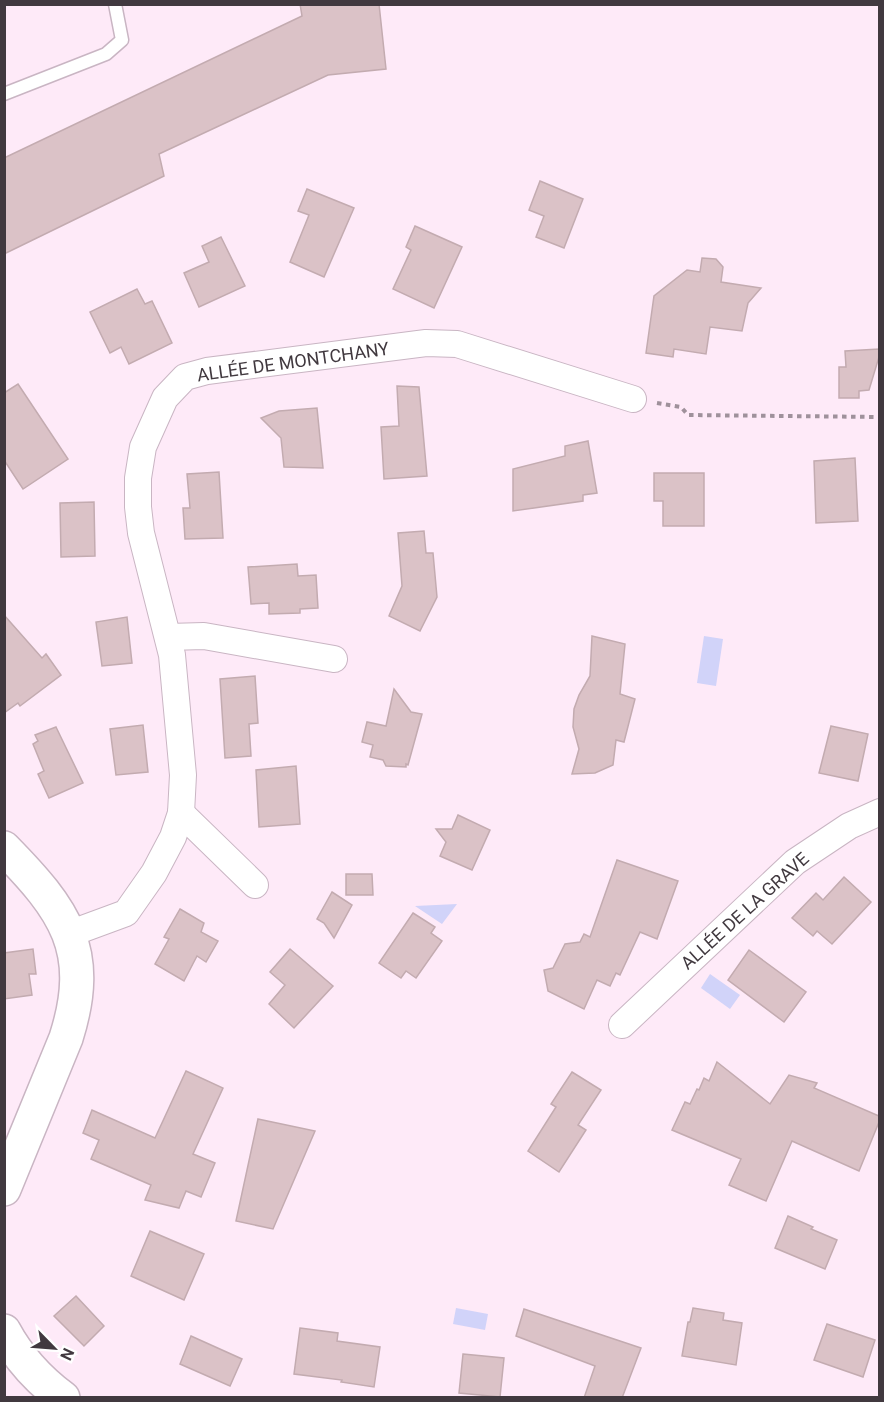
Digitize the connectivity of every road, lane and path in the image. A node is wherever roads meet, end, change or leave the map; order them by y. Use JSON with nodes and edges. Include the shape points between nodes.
{"nodes":[{"id":1,"x":115,"y":4,"type":"edge"},
{"id":2,"x":4,"y":94,"type":"edge"},
{"id":3,"x":633,"y":399,"type":"dead end"},
{"id":4,"x":681,"y":406,"type":"dead end"},
{"id":5,"x":879,"y":417,"type":"edge"},
{"id":6,"x":168,"y":637,"type":"junction"},
{"id":7,"x":334,"y":659,"type":"dead end"},
{"id":8,"x":879,"y":812,"type":"edge"},
{"id":9,"x":181,"y":813,"type":"junction"},
{"id":10,"x":4,"y":848,"type":"edge"},
{"id":11,"x":255,"y":885,"type":"dead end"},
{"id":12,"x":69,"y":934,"type":"junction"},
{"id":13,"x":622,"y":1025,"type":"dead end"},
{"id":14,"x":4,"y":1189,"type":"edge"},
{"id":15,"x":4,"y":1331,"type":"edge"},
{"id":16,"x":63,"y":1398,"type":"edge"}],
"edges":[{"from":1,"to":2,"type":"lane","via":[[122,40],[106,54]]},
{"from":3,"to":6,"type":"street","name":"ALLÉE DE MONTCHANY","via":[[457,344],[426,343],[260,363],[185,377],[165,398],[154,420],[143,447],[138,478],[141,533]]},
{"from":4,"to":5,"type":"path","via":[[688,415]]},
{"from":6,"to":7,"type":"street","via":[[204,636]]},
{"from":6,"to":9,"type":"street","name":"ALLÉE DE MONTCHANY","via":[[183,775]]},
{"from":8,"to":13,"type":"street","name":"ALLÉE DE LA GRAVE","via":[[849,826],[795,862]]},
{"from":9,"to":11,"type":"street"},
{"from":9,"to":12,"type":"street","name":"ALLÉE DE MONTCHANY","via":[[154,873],[126,913]]},
{"from":10,"to":12,"type":"main road","via":[[38,882]]},
{"from":12,"to":14,"type":"main road","via":[[77,974],[74,1012]]},
{"from":15,"to":16,"type":"main road","via":[[34,1372]]}]}
